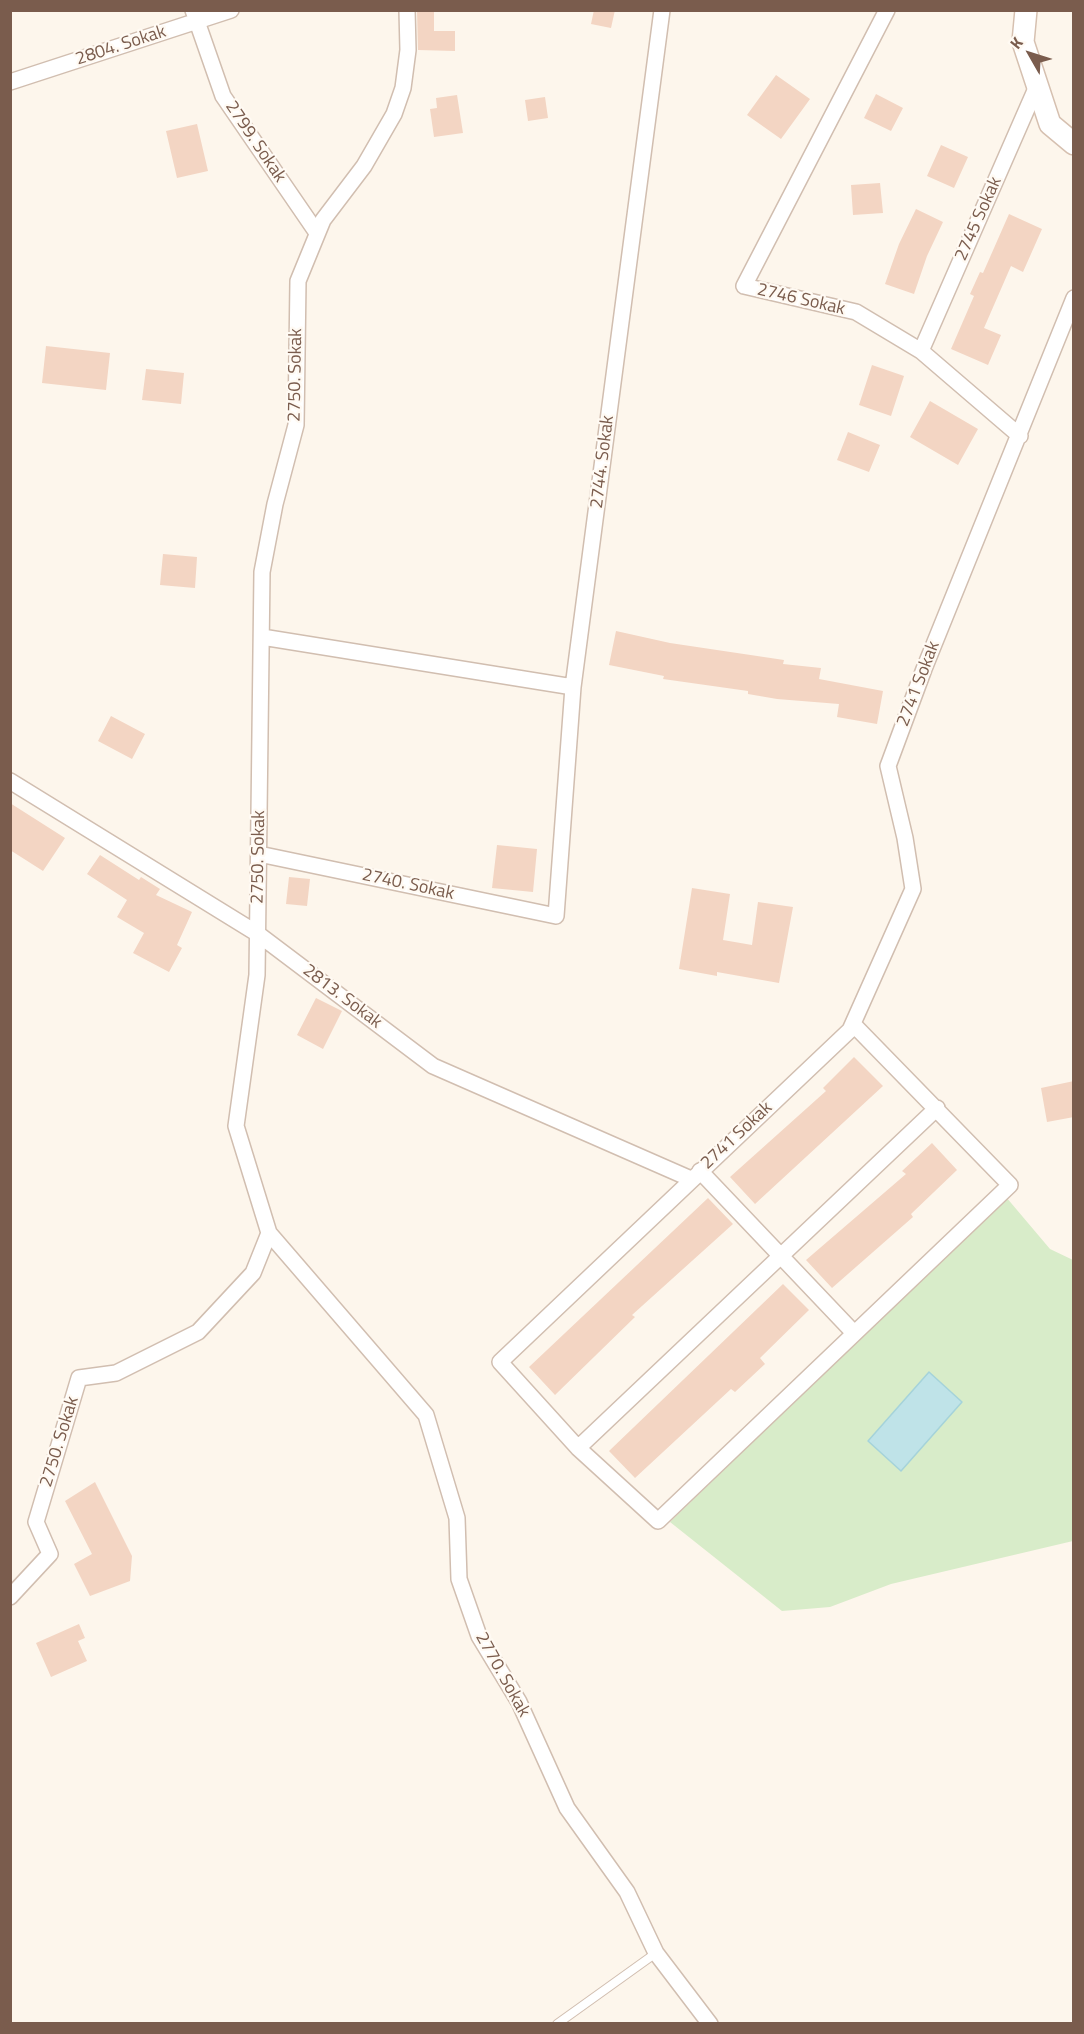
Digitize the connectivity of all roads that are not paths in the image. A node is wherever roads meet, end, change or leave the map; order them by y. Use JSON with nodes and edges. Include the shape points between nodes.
{"nodes":[{"id":1,"x":231,"y":10,"type":"edge"},
{"id":2,"x":407,"y":10,"type":"edge"},
{"id":3,"x":662,"y":10,"type":"edge"},
{"id":4,"x":886,"y":10,"type":"edge"},
{"id":5,"x":1026,"y":10,"type":"edge"},
{"id":6,"x":195,"y":16,"type":"edge"},
{"id":7,"x":10,"y":81,"type":"edge"},
{"id":8,"x":1037,"y":86,"type":"junction"},
{"id":9,"x":1074,"y":144,"type":"edge"},
{"id":10,"x":317,"y":233,"type":"junction"},
{"id":11,"x":1074,"y":298,"type":"edge"},
{"id":12,"x":921,"y":351,"type":"junction"},
{"id":13,"x":1020,"y":436,"type":"junction"},
{"id":14,"x":262,"y":637,"type":"junction"},
{"id":15,"x":573,"y":687,"type":"junction"},
{"id":16,"x":10,"y":781,"type":"edge"},
{"id":17,"x":260,"y":854,"type":"junction"},
{"id":18,"x":556,"y":916,"type":"joint"},
{"id":19,"x":258,"y":934,"type":"junction"},
{"id":20,"x":853,"y":1024,"type":"junction"},
{"id":21,"x":937,"y":1108,"type":"junction"},
{"id":22,"x":696,"y":1175,"type":"junction"},
{"id":23,"x":269,"y":1233,"type":"junction"},
{"id":24,"x":781,"y":1256,"type":"junction"},
{"id":25,"x":854,"y":1333,"type":"junction"},
{"id":26,"x":578,"y":1448,"type":"junction"},
{"id":27,"x":10,"y":1597,"type":"edge"},
{"id":28,"x":656,"y":1953,"type":"junction"},
{"id":29,"x":557,"y":2024,"type":"edge"},
{"id":30,"x":710,"y":2024,"type":"edge"}],
"edges":[{"from":1,"to":6,"type":"street","name":"2804. Sokak"},
{"from":2,"to":10,"type":"street","name":"2750. Sokak","via":[[408,50],[403,88],[394,114],[364,166]]},
{"from":3,"to":15,"type":"street","name":"2744. Sokak"},
{"from":4,"to":12,"type":"street","name":"2746 Sokak","via":[[744,286],[856,312]]},
{"from":5,"to":8,"type":"street","via":[[1023,42]]},
{"from":6,"to":7,"type":"street","name":"2804. Sokak"},
{"from":6,"to":10,"type":"street","name":"2799. Sokak","via":[[223,96]]},
{"from":8,"to":9,"type":"street","via":[[1050,124]]},
{"from":8,"to":12,"type":"street","name":"2745 Sokak"},
{"from":10,"to":14,"type":"street","name":"2750. Sokak","via":[[298,281],[296,425],[262,572]]},
{"from":11,"to":13,"type":"street","name":"2741 Sokak"},
{"from":12,"to":13,"type":"street","name":"2746 Sokak"},
{"from":13,"to":20,"type":"street","name":"2741 Sokak","via":[[888,766],[913,890]]},
{"from":14,"to":15,"type":"street"},
{"from":14,"to":17,"type":"street","name":"2750. Sokak"},
{"from":15,"to":18,"type":"street","name":"2744. Sokak"},
{"from":16,"to":19,"type":"street","name":"2813. Sokak"},
{"from":17,"to":18,"type":"street","name":"2740. Sokak"},
{"from":17,"to":19,"type":"street","name":"2750. Sokak"},
{"from":19,"to":22,"type":"street","name":"2813. Sokak","via":[[433,1066]]},
{"from":19,"to":23,"type":"street","name":"2750. Sokak","via":[[257,975],[236,1126]]},
{"from":20,"to":21,"type":"street"},
{"from":20,"to":22,"type":"street","name":"2741 Sokak"},
{"from":21,"to":24,"type":"street"},
{"from":21,"to":25,"type":"street","via":[[1010,1185]]},
{"from":22,"to":24,"type":"street"},
{"from":22,"to":26,"type":"street","name":"2741 Sokak","via":[[500,1362]]},
{"from":23,"to":27,"type":"street","name":"2750. Sokak","via":[[253,1273],[198,1332],[116,1373],[79,1378],[36,1522],[50,1554]]},
{"from":23,"to":28,"type":"street","name":"2770. Sokak","via":[[426,1415],[457,1518],[459,1579],[479,1636],[519,1702],[567,1808],[627,1892]]},
{"from":24,"to":25,"type":"street"},
{"from":24,"to":26,"type":"street"},
{"from":25,"to":26,"type":"street","via":[[658,1521]]},
{"from":28,"to":29,"type":"lane"},
{"from":28,"to":30,"type":"street","name":"2770. Sokak"}]}
